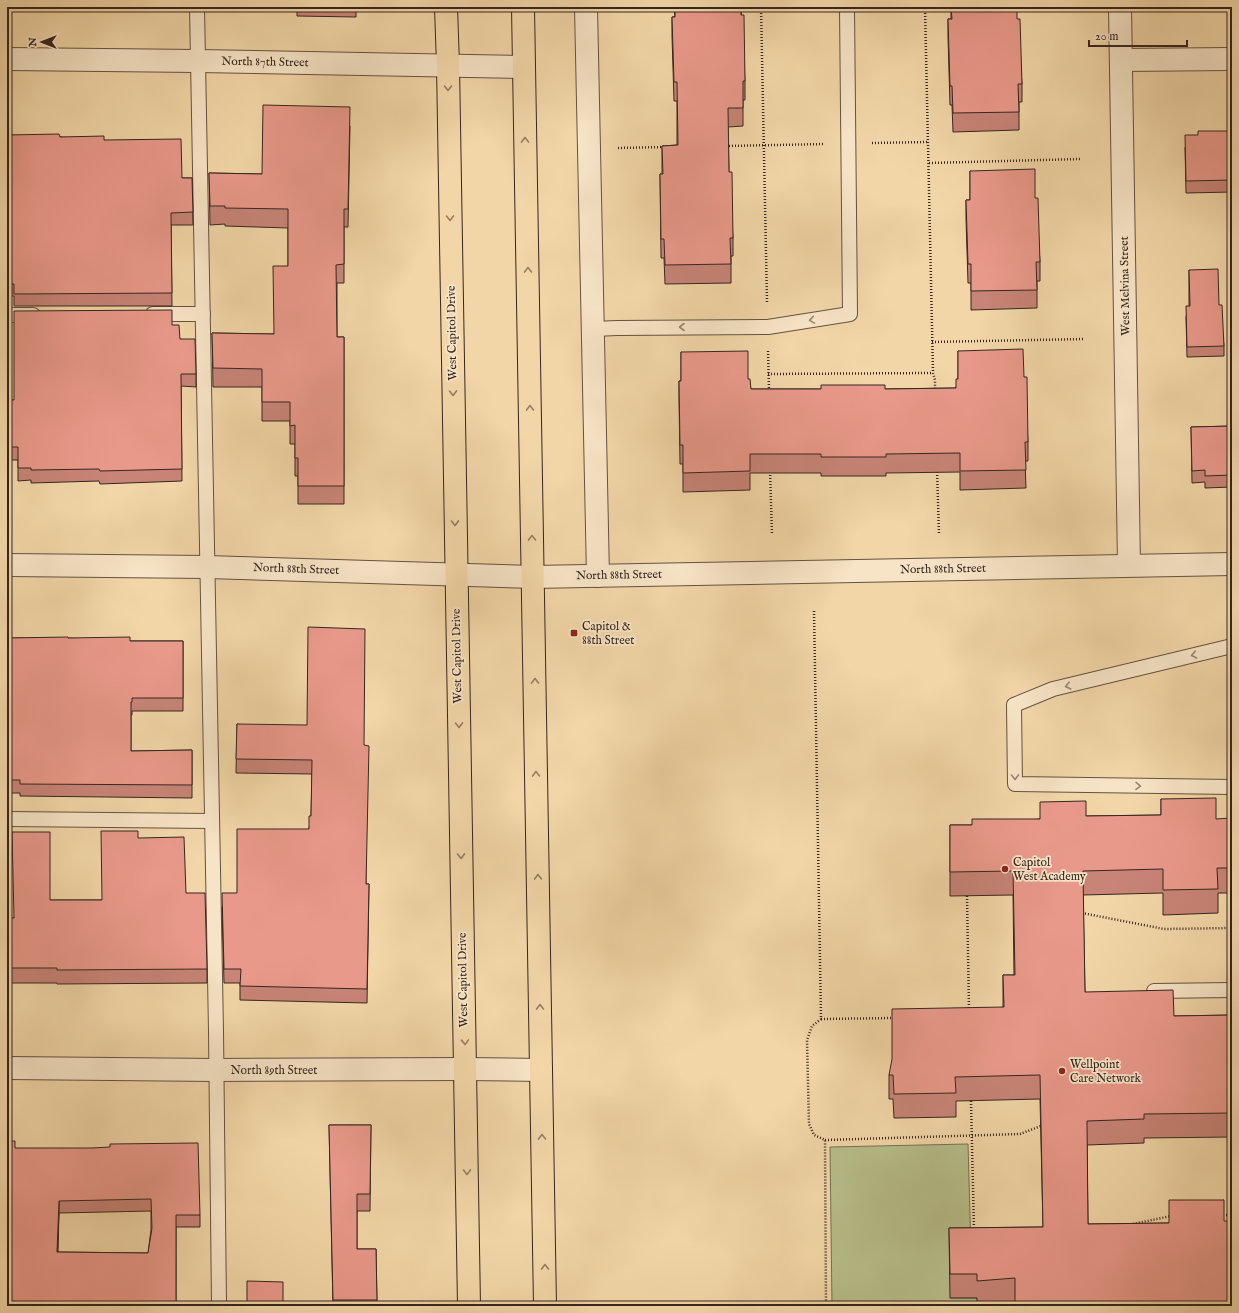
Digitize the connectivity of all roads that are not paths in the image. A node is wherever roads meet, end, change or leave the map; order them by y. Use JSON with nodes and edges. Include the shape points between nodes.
{"nodes":[{"id":1,"x":197,"y":7,"type":"edge"},
{"id":2,"x":446,"y":7,"type":"edge"},
{"id":3,"x":523,"y":7,"type":"edge"},
{"id":4,"x":586,"y":7,"type":"edge"},
{"id":5,"x":846,"y":7,"type":"edge"},
{"id":6,"x":1120,"y":7,"type":"edge"},
{"id":7,"x":7,"y":59,"type":"edge"},
{"id":8,"x":1232,"y":59,"type":"edge"},
{"id":9,"x":1121,"y":60,"type":"junction"},
{"id":10,"x":198,"y":61,"type":"junction"},
{"id":11,"x":448,"y":66,"type":"junction"},
{"id":12,"x":523,"y":67,"type":"junction"},
{"id":13,"x":46,"y":314,"type":"edge"},
{"id":14,"x":140,"y":314,"type":"edge"},
{"id":15,"x":203,"y":314,"type":"junction"},
{"id":16,"x":7,"y":315,"type":"edge"},
{"id":17,"x":593,"y":329,"type":"junction"},
{"id":18,"x":1232,"y":564,"type":"edge"},
{"id":19,"x":7,"y":565,"type":"edge"},
{"id":20,"x":1129,"y":565,"type":"junction"},
{"id":21,"x":207,"y":567,"type":"junction"},
{"id":22,"x":456,"y":574,"type":"junction"},
{"id":23,"x":598,"y":576,"type":"junction"},
{"id":24,"x":533,"y":577,"type":"junction"},
{"id":25,"x":1232,"y":646,"type":"edge"},
{"id":26,"x":1232,"y":787,"type":"edge"},
{"id":27,"x":7,"y":819,"type":"edge"},
{"id":28,"x":212,"y":821,"type":"junction"},
{"id":29,"x":1232,"y":990,"type":"edge"},
{"id":30,"x":1150,"y":991,"type":"edge"},
{"id":31,"x":7,"y":1068,"type":"edge"},
{"id":32,"x":465,"y":1069,"type":"junction"},
{"id":33,"x":216,"y":1070,"type":"junction"},
{"id":34,"x":541,"y":1070,"type":"junction"},
{"id":35,"x":218,"y":1306,"type":"edge"},
{"id":36,"x":469,"y":1306,"type":"edge"},
{"id":37,"x":545,"y":1306,"type":"edge"}],
"edges":[{"from":1,"to":10,"type":"lane"},
{"from":2,"to":11,"type":"main road","name":"West Capitol Drive"},
{"from":3,"to":12,"type":"main road"},
{"from":4,"to":17,"type":"street"},
{"from":5,"to":17,"type":"lane","one_way":true,"via":[[850,314],[768,327]]},
{"from":6,"to":9,"type":"street","name":"West Melvina Street"},
{"from":7,"to":10,"type":"street","name":"North 87th Street"},
{"from":8,"to":9,"type":"street"},
{"from":9,"to":20,"type":"street","name":"West Melvina Street"},
{"from":10,"to":11,"type":"street","name":"North 87th Street"},
{"from":10,"to":15,"type":"lane"},
{"from":11,"to":12,"type":"street","name":"North 87th Street"},
{"from":11,"to":22,"type":"main road","name":"West Capitol Drive","one_way":true},
{"from":24,"to":12,"type":"main road","one_way":true},
{"from":13,"to":16,"type":"lane"},
{"from":14,"to":15,"type":"lane"},
{"from":15,"to":21,"type":"lane"},
{"from":17,"to":23,"type":"street"},
{"from":18,"to":20,"type":"street","name":"North 88th Street"},
{"from":19,"to":21,"type":"street","name":"North 88th Street"},
{"from":20,"to":23,"type":"street","name":"North 88th Street"},
{"from":21,"to":22,"type":"street","name":"North 88th Street"},
{"from":21,"to":28,"type":"lane"},
{"from":22,"to":24,"type":"street","name":"North 88th Street"},
{"from":22,"to":32,"type":"main road","name":"West Capitol Drive","one_way":true},
{"from":23,"to":24,"type":"street","name":"North 88th Street"},
{"from":34,"to":24,"type":"main road","one_way":true},
{"from":25,"to":26,"type":"lane","one_way":true,"via":[[1053,689],[1014,705],[1015,784]]},
{"from":27,"to":28,"type":"lane"},
{"from":28,"to":33,"type":"lane"},
{"from":29,"to":30,"type":"lane"},
{"from":31,"to":33,"type":"street","name":"North 89th Street"},
{"from":32,"to":33,"type":"street","name":"North 89th Street"},
{"from":32,"to":34,"type":"street","name":"North 89th Street"},
{"from":32,"to":36,"type":"main road","name":"West Capitol Drive","one_way":true},
{"from":33,"to":35,"type":"lane"},
{"from":37,"to":34,"type":"main road","one_way":true}]}
